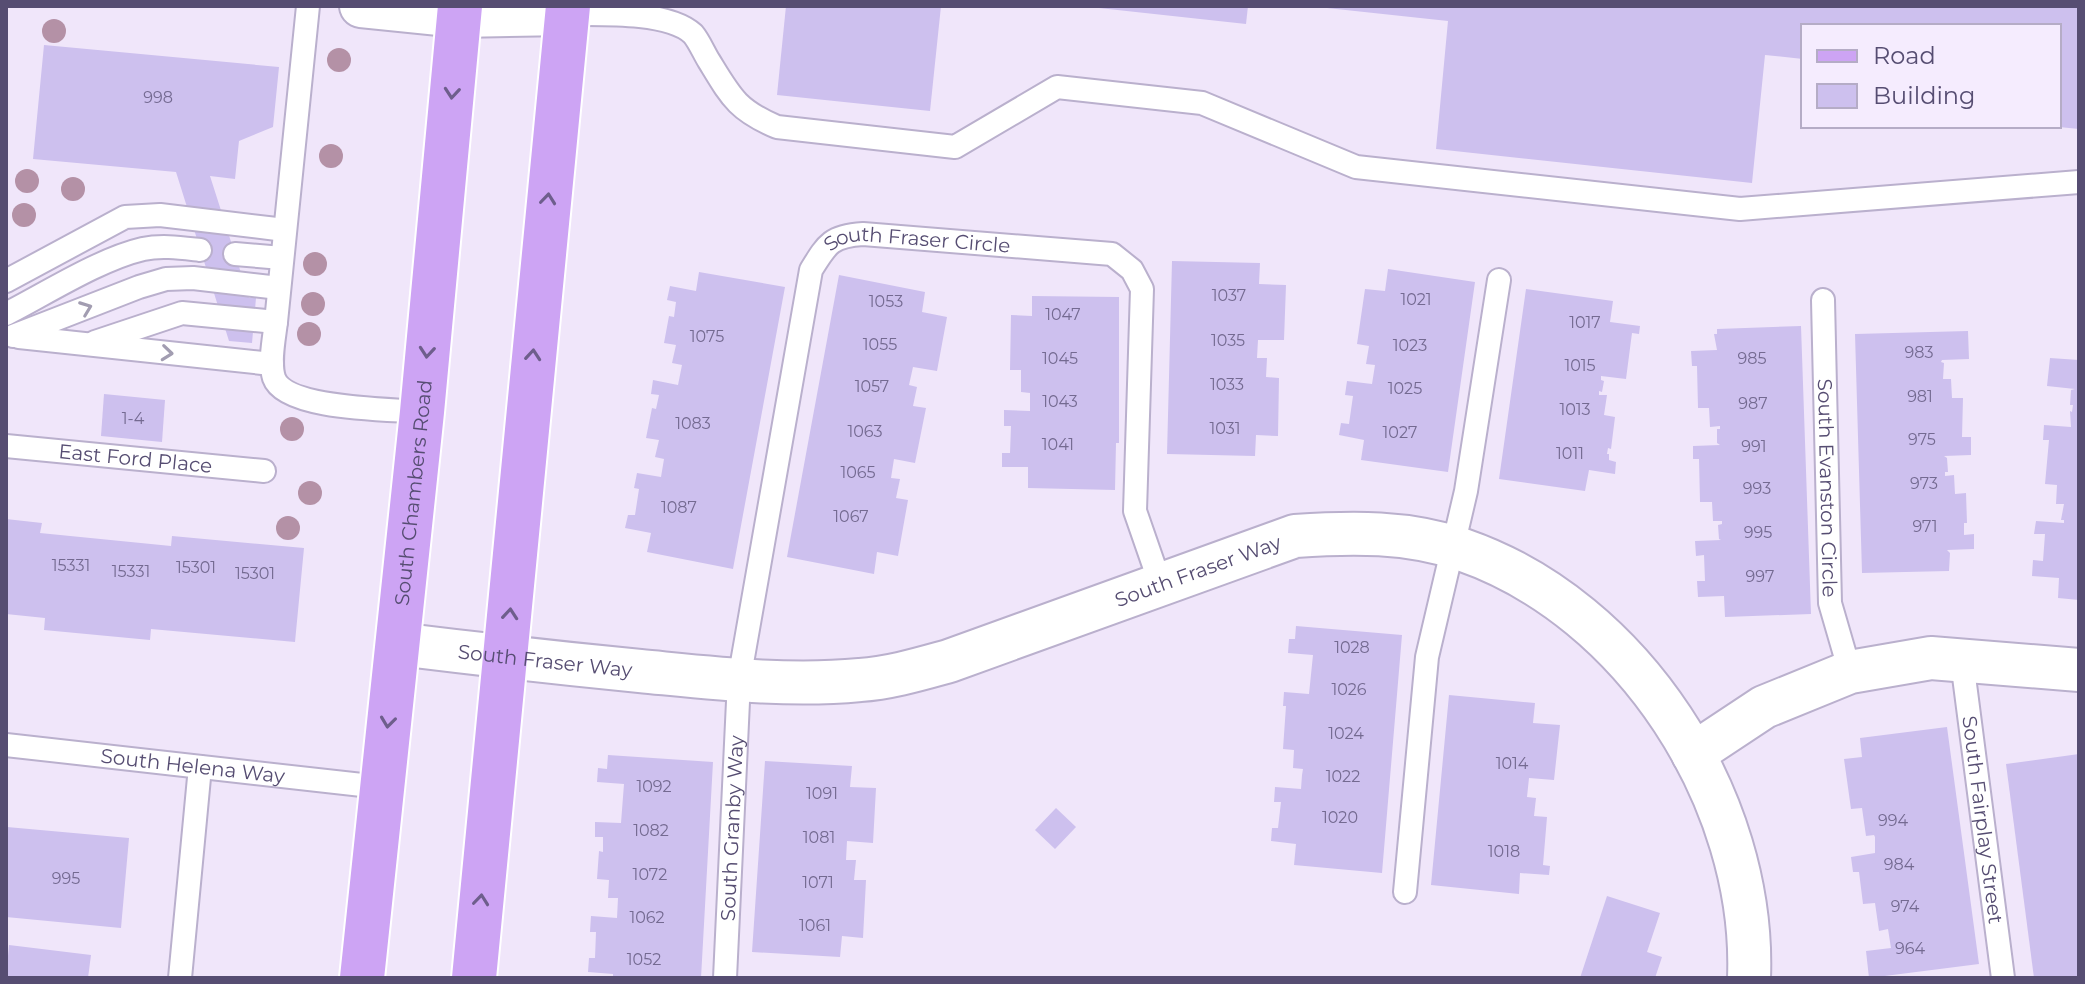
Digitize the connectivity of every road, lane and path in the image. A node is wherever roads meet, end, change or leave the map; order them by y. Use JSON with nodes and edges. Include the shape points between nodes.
{"nodes":[{"id":1,"x":308,"y":6,"type":"edge"},
{"id":2,"x":361,"y":6,"type":"edge"},
{"id":3,"x":568,"y":10,"type":"edge"},
{"id":4,"x":460,"y":11,"type":"edge"},
{"id":5,"x":2079,"y":182,"type":"edge"},
{"id":6,"x":285,"y":230,"type":"junction"},
{"id":7,"x":200,"y":250,"type":"dead end"},
{"id":8,"x":235,"y":254,"type":"dead end"},
{"id":9,"x":282,"y":258,"type":"junction"},
{"id":10,"x":1499,"y":280,"type":"dead end"},
{"id":11,"x":6,"y":281,"type":"edge"},
{"id":12,"x":279,"y":288,"type":"junction"},
{"id":13,"x":1823,"y":300,"type":"dead end"},
{"id":14,"x":6,"y":314,"type":"edge"},
{"id":15,"x":276,"y":322,"type":"junction"},
{"id":16,"x":10,"y":336,"type":"edge"},
{"id":17,"x":86,"y":344,"type":"junction"},
{"id":18,"x":272,"y":364,"type":"junction"},
{"id":19,"x":422,"y":412,"type":"junction"},
{"id":20,"x":6,"y":446,"type":"edge"},
{"id":21,"x":264,"y":471,"type":"dead end"},
{"id":22,"x":1453,"y":548,"type":"junction"},
{"id":23,"x":1160,"y":583,"type":"junction"},
{"id":24,"x":398,"y":644,"type":"junction"},
{"id":25,"x":506,"y":658,"type":"junction"},
{"id":26,"x":1962,"y":661,"type":"junction"},
{"id":27,"x":2079,"y":670,"type":"edge"},
{"id":28,"x":1850,"y":672,"type":"junction"},
{"id":29,"x":739,"y":680,"type":"junction"},
{"id":30,"x":6,"y":745,"type":"edge"},
{"id":31,"x":1693,"y":754,"type":"junction"},
{"id":32,"x":200,"y":767,"type":"junction"},
{"id":33,"x":380,"y":787,"type":"junction"},
{"id":34,"x":1405,"y":892,"type":"dead end"},
{"id":35,"x":180,"y":978,"type":"edge"},
{"id":36,"x":362,"y":978,"type":"edge"},
{"id":37,"x":474,"y":978,"type":"edge"},
{"id":38,"x":725,"y":978,"type":"edge"},
{"id":39,"x":1749,"y":978,"type":"edge"},
{"id":40,"x":2003,"y":978,"type":"edge"}],
"edges":[{"from":1,"to":6,"type":"lane"},
{"from":2,"to":4,"type":"street"},
{"from":3,"to":4,"type":"street"},
{"from":3,"to":5,"type":"lane","via":[[644,16],[692,34],[732,99],[777,127],[955,147],[1057,87],[1202,103],[1356,167],[1740,209]]},
{"from":25,"to":3,"type":"main road","one_way":true},
{"from":4,"to":19,"type":"main road","name":"South Chambers Road","one_way":true},
{"from":6,"to":9,"type":"lane"},
{"from":6,"to":11,"type":"lane","via":[[160,215],[125,217]]},
{"from":7,"to":14,"type":"lane","via":[[157,247],[134,252]]},
{"from":8,"to":9,"type":"lane"},
{"from":9,"to":12,"type":"lane"},
{"from":10,"to":22,"type":"lane"},
{"from":12,"to":15,"type":"lane"},
{"from":16,"to":12,"type":"lane","one_way":true,"via":[[166,279]]},
{"from":13,"to":28,"type":"lane","name":"South Evanston Circle","via":[[1830,603]]},
{"from":15,"to":17,"type":"lane","via":[[182,313]]},
{"from":15,"to":18,"type":"lane"},
{"from":16,"to":17,"type":"lane"},
{"from":17,"to":18,"type":"lane","one_way":true},
{"from":18,"to":19,"type":"lane","via":[[279,387],[299,398]]},
{"from":19,"to":24,"type":"main road","name":"South Chambers Road"},
{"from":20,"to":21,"type":"lane","name":"East Ford Place"},
{"from":22,"to":23,"type":"street","name":"South Fraser Way","via":[[1406,536],[1295,536]]},
{"from":22,"to":31,"type":"street","name":"South Fraser Way","via":[[1512,571],[1560,600],[1615,647],[1662,703]]},
{"from":22,"to":34,"type":"lane","via":[[1427,657]]},
{"from":23,"to":29,"type":"street","name":"South Fraser Way","via":[[911,671],[806,684]]},
{"from":23,"to":29,"type":"lane","name":"South Fraser Circle","via":[[1135,511],[1142,289],[1132,270],[1112,254],[839,236],[811,270]]},
{"from":24,"to":25,"type":"street","name":"South Fraser Way"},
{"from":24,"to":33,"type":"main road","name":"South Chambers Road","one_way":true},
{"from":25,"to":29,"type":"street","name":"South Fraser Way"},
{"from":37,"to":25,"type":"main road","one_way":true},
{"from":26,"to":27,"type":"street"},
{"from":26,"to":28,"type":"street","via":[[1931,658]]},
{"from":26,"to":40,"type":"lane","name":"South Fairplay Street"},
{"from":28,"to":31,"type":"street","via":[[1764,707]]},
{"from":29,"to":38,"type":"lane","name":"South Granby Way"},
{"from":30,"to":32,"type":"lane","name":"South Helena Way"},
{"from":31,"to":39,"type":"street","name":"South Fraser Way","via":[[1720,812],[1740,883]]},
{"from":32,"to":33,"type":"lane","name":"South Helena Way"},
{"from":32,"to":35,"type":"lane"},
{"from":33,"to":36,"type":"main road","name":"South Chambers Road"}]}
